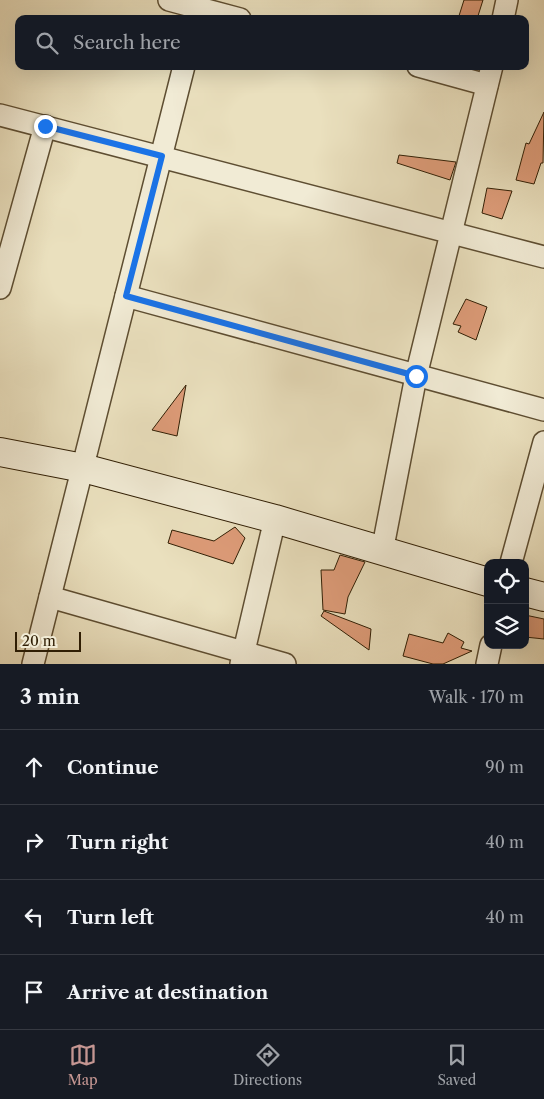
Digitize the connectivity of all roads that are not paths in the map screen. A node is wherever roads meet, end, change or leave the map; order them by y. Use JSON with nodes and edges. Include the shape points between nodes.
{"nodes":[{"id":1,"x":169,"y":0,"type":"edge"},
{"id":2,"x":507,"y":0,"type":"edge"},
{"id":3,"x":198,"y":9,"type":"edge"},
{"id":4,"x":223,"y":15,"type":"edge"},
{"id":5,"x":504,"y":15,"type":"edge"},
{"id":6,"x":183,"y":70,"type":"edge"},
{"id":7,"x":450,"y":70,"type":"edge"},
{"id":8,"x":490,"y":75,"type":"edge"},
{"id":9,"x":0,"y":115,"type":"edge"},
{"id":10,"x":45,"y":126,"type":"junction"},
{"id":11,"x":162,"y":156,"type":"junction"},
{"id":12,"x":452,"y":232,"type":"junction"},
{"id":13,"x":544,"y":257,"type":"edge"},
{"id":14,"x":0,"y":288,"type":"edge"},
{"id":15,"x":126,"y":296,"type":"junction"},
{"id":16,"x":416,"y":376,"type":"junction"},
{"id":17,"x":544,"y":410,"type":"edge"},
{"id":18,"x":544,"y":442,"type":"edge"},
{"id":19,"x":0,"y":452,"type":"edge"},
{"id":20,"x":83,"y":468,"type":"junction"},
{"id":21,"x":275,"y":519,"type":"junction"},
{"id":22,"x":382,"y":552,"type":"junction"},
{"id":23,"x":512,"y":559,"type":"edge"},
{"id":24,"x":484,"y":581,"type":"edge"},
{"id":25,"x":529,"y":593,"type":"edge"},
{"id":26,"x":50,"y":597,"type":"junction"},
{"id":27,"x":544,"y":597,"type":"edge"},
{"id":28,"x":490,"y":649,"type":"edge"},
{"id":29,"x":243,"y":658,"type":"edge"},
{"id":30,"x":33,"y":664,"type":"edge"},
{"id":31,"x":285,"y":664,"type":"edge"},
{"id":32,"x":487,"y":664,"type":"edge"}],
"edges":[{"from":1,"to":3,"type":"street"},
{"from":2,"to":5,"type":"street"},
{"from":3,"to":4,"type":"street"},
{"from":6,"to":11,"type":"street"},
{"from":7,"to":8,"type":"street"},
{"from":8,"to":12,"type":"street"},
{"from":9,"to":10,"type":"street"},
{"from":10,"to":11,"type":"street"},
{"from":10,"to":14,"type":"street"},
{"from":11,"to":12,"type":"street"},
{"from":11,"to":15,"type":"street"},
{"from":12,"to":13,"type":"street"},
{"from":12,"to":16,"type":"street"},
{"from":15,"to":16,"type":"street"},
{"from":15,"to":20,"type":"street"},
{"from":16,"to":17,"type":"street"},
{"from":16,"to":22,"type":"street"},
{"from":18,"to":23,"type":"street"},
{"from":19,"to":20,"type":"street"},
{"from":20,"to":21,"type":"street"},
{"from":20,"to":26,"type":"street"},
{"from":21,"to":22,"type":"street"},
{"from":21,"to":29,"type":"street"},
{"from":22,"to":24,"type":"street"},
{"from":25,"to":27,"type":"street"},
{"from":26,"to":29,"type":"street"},
{"from":26,"to":30,"type":"street"},
{"from":28,"to":32,"type":"street"},
{"from":29,"to":31,"type":"street"}]}
